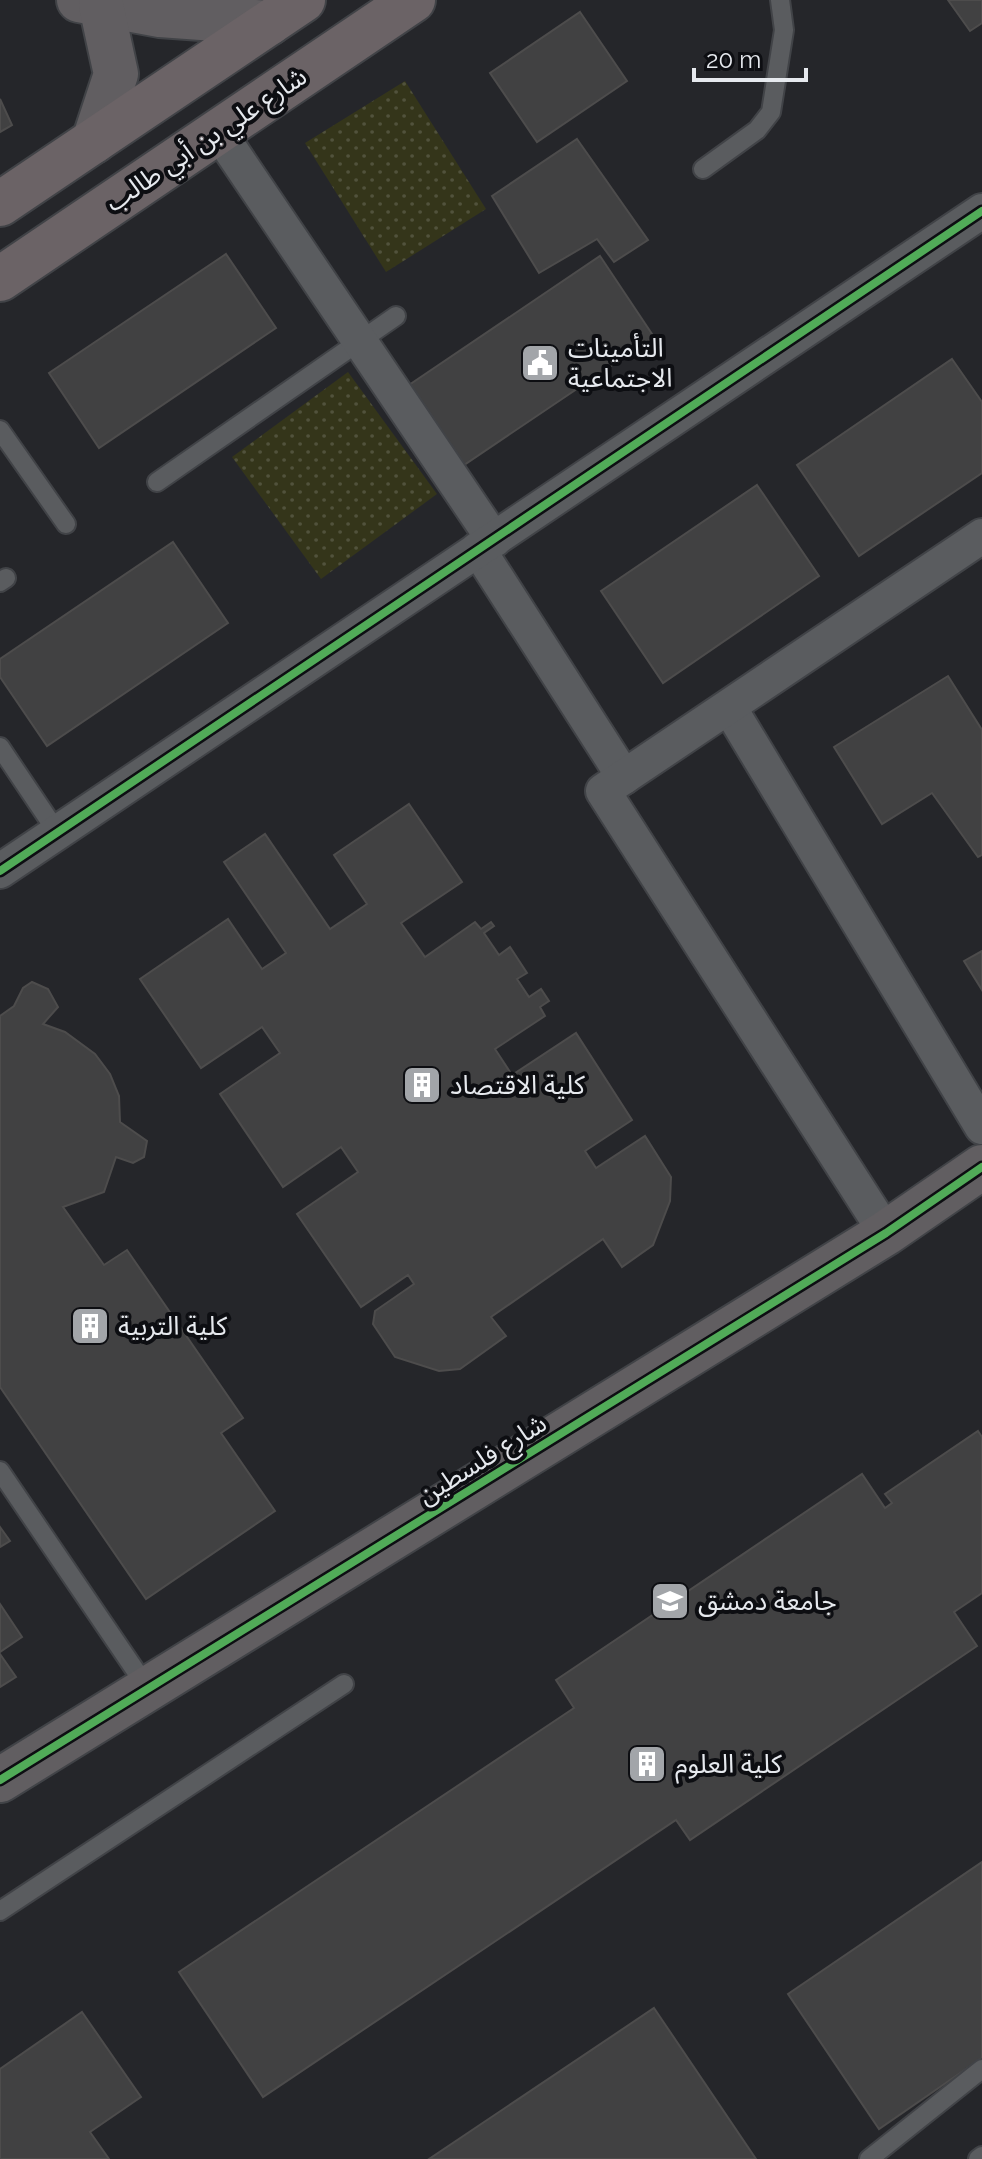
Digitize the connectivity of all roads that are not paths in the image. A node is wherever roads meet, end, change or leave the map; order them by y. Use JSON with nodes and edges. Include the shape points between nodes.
{"nodes":[{"id":1,"x":413,"y":0,"type":"edge"},
{"id":2,"x":780,"y":0,"type":"edge"},
{"id":3,"x":90,"y":2,"type":"edge"},
{"id":4,"x":286,"y":11,"type":"edge"},
{"id":5,"x":218,"y":131,"type":"junction"},
{"id":6,"x":94,"y":141,"type":"junction"},
{"id":7,"x":703,"y":169,"type":"dead end"},
{"id":8,"x":0,"y":204,"type":"edge"},
{"id":9,"x":982,"y":211,"type":"edge"},
{"id":10,"x":0,"y":279,"type":"edge"},
{"id":11,"x":396,"y":316,"type":"dead end"},
{"id":12,"x":359,"y":341,"type":"junction"},
{"id":13,"x":0,"y":430,"type":"edge"},
{"id":14,"x":157,"y":482,"type":"dead end"},
{"id":15,"x":66,"y":524,"type":"dead end"},
{"id":16,"x":982,"y":536,"type":"edge"},
{"id":17,"x":486,"y":545,"type":"junction"},
{"id":18,"x":729,"y":707,"type":"junction"},
{"id":19,"x":0,"y":747,"type":"edge"},
{"id":20,"x":613,"y":784,"type":"junction"},
{"id":21,"x":57,"y":832,"type":"junction"},
{"id":22,"x":0,"y":871,"type":"edge"},
{"id":23,"x":982,"y":1127,"type":"edge"},
{"id":24,"x":982,"y":1167,"type":"edge"},
{"id":25,"x":886,"y":1233,"type":"junction"},
{"id":26,"x":0,"y":1471,"type":"edge"},
{"id":27,"x":344,"y":1684,"type":"dead end"},
{"id":28,"x":148,"y":1689,"type":"junction"},
{"id":29,"x":0,"y":1780,"type":"edge"},
{"id":30,"x":0,"y":1911,"type":"edge"},
{"id":31,"x":982,"y":2069,"type":"edge"},
{"id":32,"x":869,"y":2159,"type":"edge"}],
"edges":[{"from":1,"to":5,"type":"main road","name":"شارع علي بن أبي طالب"},
{"from":2,"to":7,"type":"lane","via":[[784,30],[771,112],[757,130]]},
{"from":3,"to":4,"type":"street","via":[[160,15]]},
{"from":3,"to":6,"type":"street","via":[[116,74]]},
{"from":4,"to":6,"type":"main road"},
{"from":5,"to":10,"type":"main road","name":"شارع علي بن أبي طالب"},
{"from":5,"to":12,"type":"street"},
{"from":6,"to":8,"type":"main road"},
{"from":9,"to":17,"type":"street"},
{"from":11,"to":12,"type":"lane"},
{"from":12,"to":14,"type":"lane"},
{"from":12,"to":17,"type":"street"},
{"from":13,"to":15,"type":"lane"},
{"from":16,"to":18,"type":"street"},
{"from":17,"to":20,"type":"street"},
{"from":17,"to":21,"type":"street"},
{"from":18,"to":20,"type":"street"},
{"from":18,"to":23,"type":"street"},
{"from":19,"to":21,"type":"lane"},
{"from":20,"to":25,"type":"street"},
{"from":21,"to":22,"type":"street"},
{"from":24,"to":25,"type":"street","name":"شارع فلسطين"},
{"from":25,"to":28,"type":"street","name":"شارع فلسطين"},
{"from":26,"to":28,"type":"lane"},
{"from":27,"to":30,"type":"lane"},
{"from":28,"to":29,"type":"street","name":"شارع فلسطين"},
{"from":31,"to":32,"type":"lane"}]}
